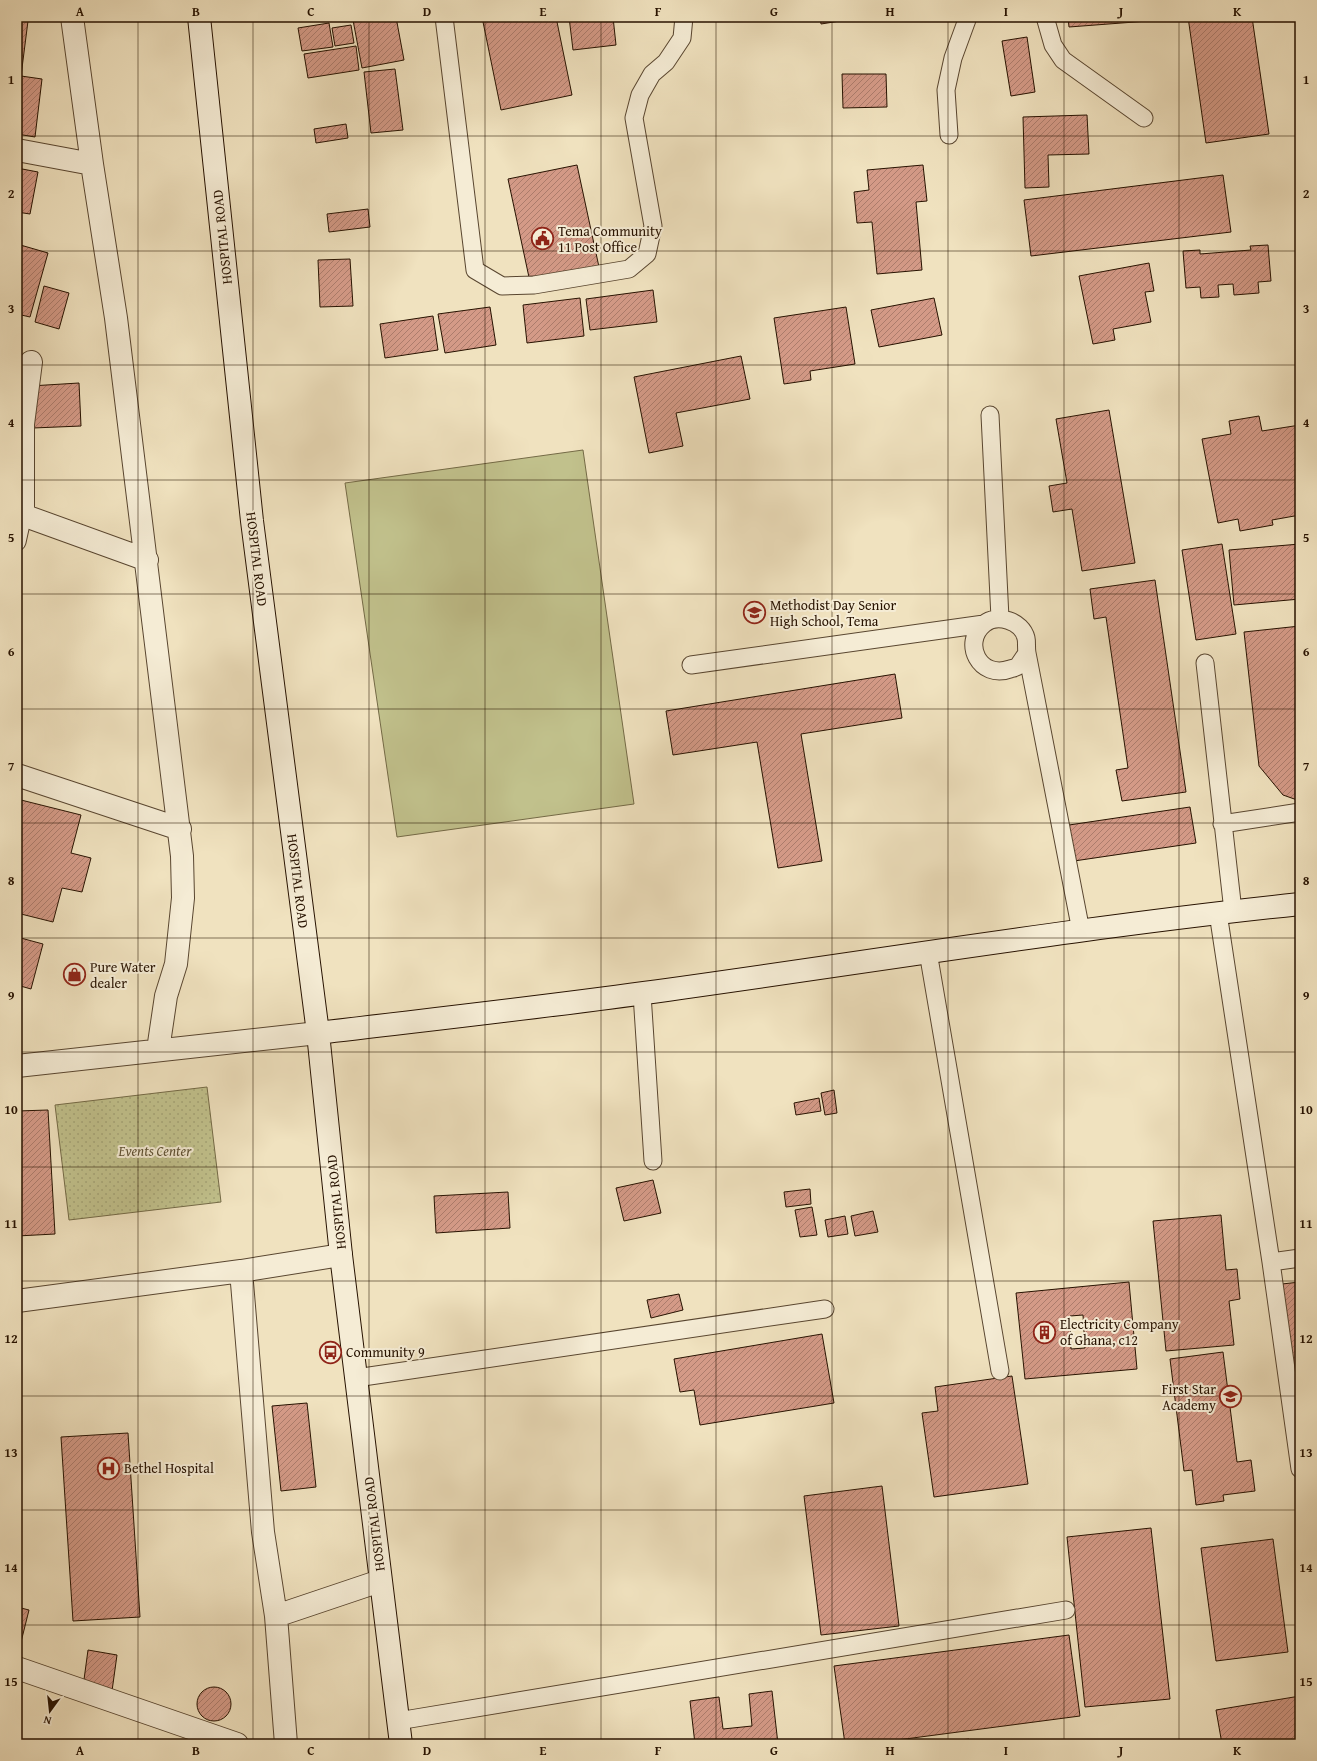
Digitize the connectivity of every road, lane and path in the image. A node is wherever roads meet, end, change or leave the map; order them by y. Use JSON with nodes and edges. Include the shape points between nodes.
{"nodes":[{"id":1,"x":72,"y":17,"type":"edge"},
{"id":2,"x":198,"y":17,"type":"edge"},
{"id":3,"x":444,"y":17,"type":"edge"},
{"id":4,"x":684,"y":17,"type":"edge"},
{"id":5,"x":968,"y":17,"type":"edge"},
{"id":6,"x":1045,"y":17,"type":"edge"},
{"id":7,"x":1144,"y":118,"type":"dead end"},
{"id":8,"x":949,"y":135,"type":"dead end"},
{"id":9,"x":17,"y":150,"type":"edge"},
{"id":10,"x":92,"y":164,"type":"junction"},
{"id":11,"x":31,"y":362,"type":"dead end"},
{"id":12,"x":990,"y":415,"type":"dead end"},
{"id":13,"x":20,"y":514,"type":"edge"},
{"id":14,"x":17,"y":542,"type":"edge"},
{"id":15,"x":147,"y":560,"type":"junction"},
{"id":16,"x":992,"y":621,"type":"junction"},
{"id":17,"x":1027,"y":653,"type":"junction"},
{"id":18,"x":1205,"y":663,"type":"dead end"},
{"id":19,"x":691,"y":665,"type":"dead end"},
{"id":20,"x":17,"y":776,"type":"edge"},
{"id":21,"x":1300,"y":812,"type":"edge"},
{"id":22,"x":1222,"y":824,"type":"junction"},
{"id":23,"x":180,"y":829,"type":"junction"},
{"id":24,"x":1300,"y":904,"type":"edge"},
{"id":25,"x":1226,"y":912,"type":"junction"},
{"id":26,"x":1081,"y":931,"type":"junction"},
{"id":27,"x":928,"y":952,"type":"junction"},
{"id":28,"x":642,"y":994,"type":"junction"},
{"id":29,"x":318,"y":1033,"type":"junction"},
{"id":30,"x":158,"y":1050,"type":"junction"},
{"id":31,"x":17,"y":1066,"type":"edge"},
{"id":32,"x":653,"y":1161,"type":"dead end"},
{"id":33,"x":341,"y":1255,"type":"junction"},
{"id":34,"x":1300,"y":1258,"type":"edge"},
{"id":35,"x":1271,"y":1262,"type":"junction"},
{"id":36,"x":241,"y":1271,"type":"junction"},
{"id":37,"x":17,"y":1301,"type":"edge"},
{"id":38,"x":825,"y":1309,"type":"dead end"},
{"id":39,"x":1000,"y":1371,"type":"dead end"},
{"id":40,"x":356,"y":1378,"type":"junction"},
{"id":41,"x":1300,"y":1469,"type":"edge"},
{"id":42,"x":380,"y":1581,"type":"junction"},
{"id":43,"x":1066,"y":1610,"type":"dead end"},
{"id":44,"x":276,"y":1616,"type":"junction"},
{"id":45,"x":17,"y":1668,"type":"edge"},
{"id":46,"x":398,"y":1722,"type":"junction"},
{"id":47,"x":237,"y":1744,"type":"edge"},
{"id":48,"x":286,"y":1744,"type":"edge"},
{"id":49,"x":401,"y":1744,"type":"edge"}],
"edges":[{"from":1,"to":10,"type":"street"},
{"from":2,"to":29,"type":"street","name":"HOSPITAL ROAD","via":[[252,521]]},
{"from":3,"to":4,"type":"lane","via":[[475,270],[502,286],[534,284],[629,269],[647,254],[653,226],[634,118],[640,95],[652,74],[666,62],[682,38]]},
{"from":5,"to":8,"type":"lane","via":[[953,58],[946,90]]},
{"from":6,"to":7,"type":"lane","via":[[1053,45],[1063,60]]},
{"from":9,"to":10,"type":"street"},
{"from":10,"to":15,"type":"street","via":[[116,318]]},
{"from":11,"to":13,"type":"street","via":[[23,424]]},
{"from":12,"to":16,"type":"lane"},
{"from":13,"to":14,"type":"lane"},
{"from":13,"to":15,"type":"street"},
{"from":15,"to":23,"type":"street"},
{"from":16,"to":17,"type":"lane","via":[[1016,623],[1026,636]]},
{"from":16,"to":17,"type":"lane","via":[[974,637],[975,654],[985,668],[1001,672],[1012,669],[1017,667]]},
{"from":16,"to":19,"type":"lane"},
{"from":17,"to":26,"type":"lane"},
{"from":18,"to":22,"type":"lane"},
{"from":20,"to":23,"type":"street"},
{"from":21,"to":22,"type":"lane"},
{"from":22,"to":25,"type":"lane"},
{"from":23,"to":30,"type":"street","via":[[183,898],[176,964],[166,996]]},
{"from":24,"to":25,"type":"street"},
{"from":25,"to":26,"type":"street"},
{"from":25,"to":35,"type":"lane"},
{"from":26,"to":27,"type":"street"},
{"from":27,"to":28,"type":"street"},
{"from":27,"to":39,"type":"lane"},
{"from":28,"to":29,"type":"street"},
{"from":28,"to":32,"type":"lane"},
{"from":29,"to":30,"type":"street"},
{"from":29,"to":33,"type":"street","name":"HOSPITAL ROAD"},
{"from":30,"to":31,"type":"street"},
{"from":33,"to":36,"type":"street"},
{"from":33,"to":40,"type":"street","name":"HOSPITAL ROAD"},
{"from":34,"to":35,"type":"lane"},
{"from":35,"to":41,"type":"lane"},
{"from":36,"to":37,"type":"street"},
{"from":36,"to":44,"type":"street","via":[[263,1532]]},
{"from":38,"to":40,"type":"lane"},
{"from":40,"to":42,"type":"street","name":"HOSPITAL ROAD"},
{"from":42,"to":44,"type":"street"},
{"from":42,"to":46,"type":"street","name":"HOSPITAL ROAD"},
{"from":43,"to":46,"type":"lane"},
{"from":44,"to":48,"type":"street"},
{"from":45,"to":47,"type":"street"},
{"from":46,"to":49,"type":"street","name":"HOSPITAL ROAD"}]}
